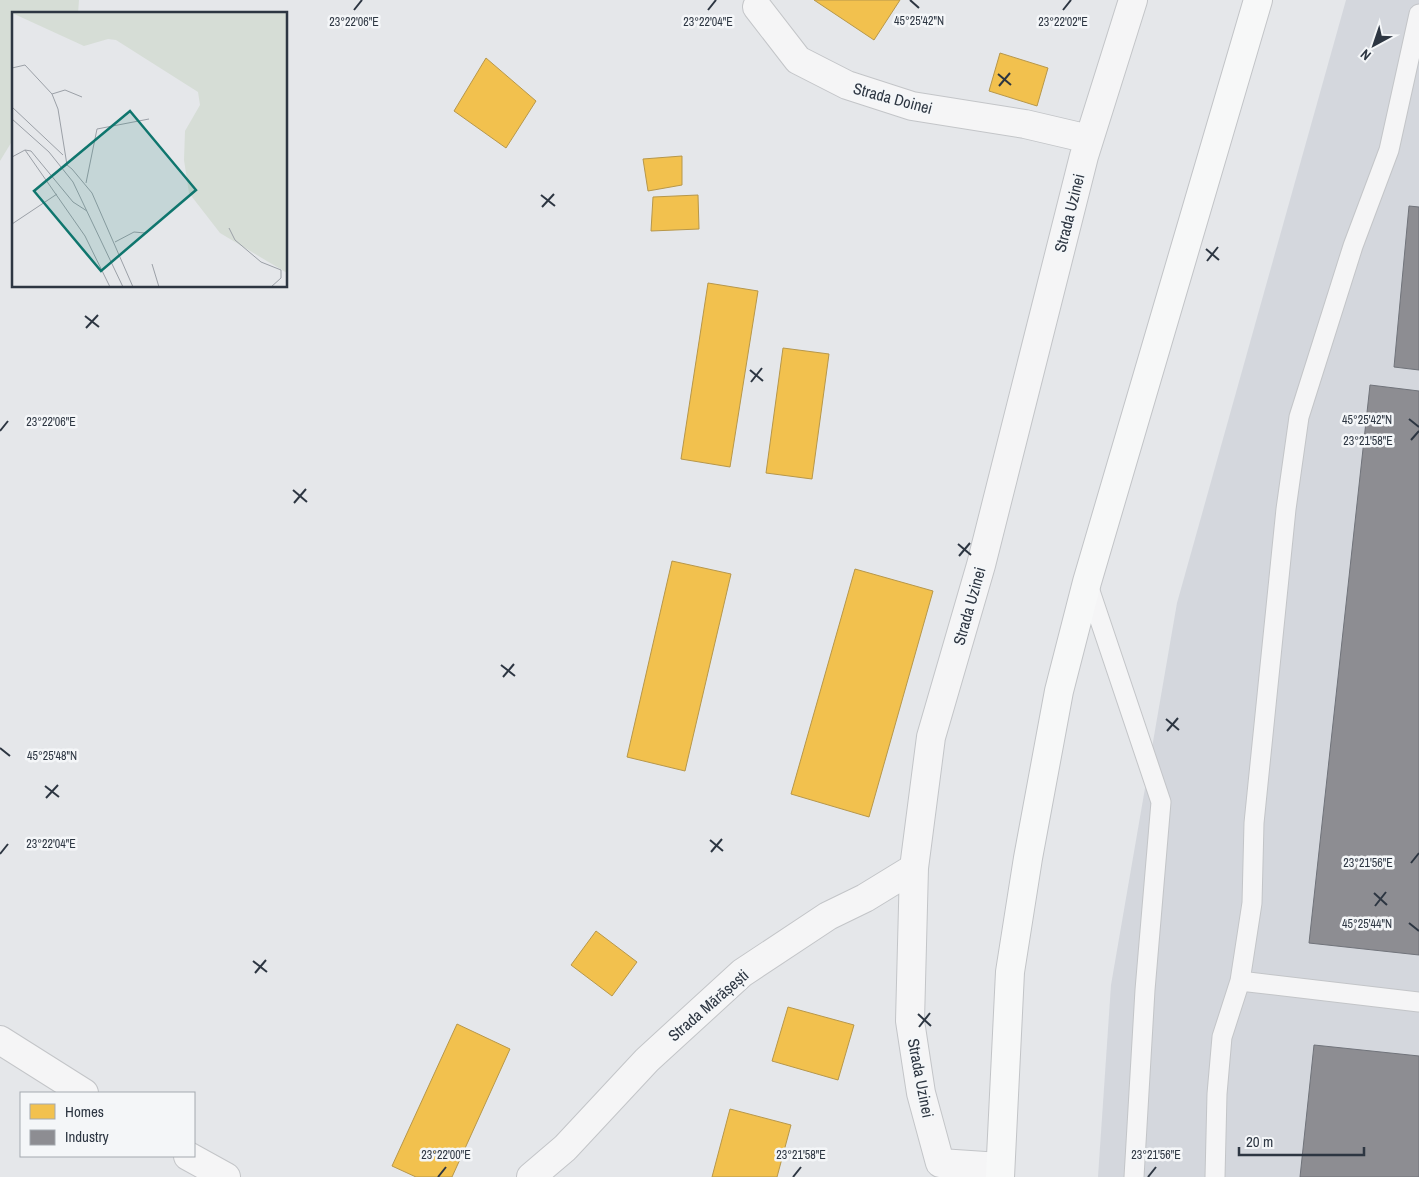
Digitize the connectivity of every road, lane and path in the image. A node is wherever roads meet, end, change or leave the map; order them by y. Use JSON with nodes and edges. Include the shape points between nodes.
{"nodes":[{"id":1,"x":1133,"y":0,"type":"edge"},
{"id":2,"x":1258,"y":0,"type":"edge"},
{"id":3,"x":757,"y":6,"type":"dead end"},
{"id":4,"x":1419,"y":14,"type":"edge"},
{"id":5,"x":1088,"y":139,"type":"junction"},
{"id":6,"x":1088,"y":582,"type":"junction"},
{"id":7,"x":914,"y":868,"type":"junction"},
{"id":8,"x":1240,"y":980,"type":"junction"},
{"id":9,"x":1419,"y":1002,"type":"edge"},
{"id":10,"x":0,"y":1040,"type":"edge"},
{"id":11,"x":82,"y":1092,"type":"edge"},
{"id":12,"x":190,"y":1157,"type":"edge"},
{"id":13,"x":937,"y":1170,"type":"edge"},
{"id":14,"x":1000,"y":1172,"type":"edge"},
{"id":15,"x":226,"y":1177,"type":"edge"},
{"id":16,"x":531,"y":1177,"type":"edge"},
{"id":17,"x":1134,"y":1177,"type":"edge"},
{"id":18,"x":1215,"y":1177,"type":"edge"}],
"edges":[{"from":1,"to":5,"type":"street","name":"Strada Uzinei"},
{"from":2,"to":6,"type":"main road"},
{"from":3,"to":5,"type":"street","name":"Strada Doinei","via":[[798,60],[847,85],[912,106],[1025,124]]},
{"from":4,"to":8,"type":"lane","via":[[1389,150],[1353,246],[1299,417],[1284,528],[1254,823],[1252,903]]},
{"from":5,"to":7,"type":"street","name":"Strada Uzinei","via":[[981,565],[931,737]]},
{"from":6,"to":14,"type":"main road","via":[[1059,691],[1042,776],[1010,972]]},
{"from":6,"to":17,"type":"lane","via":[[1161,802]]},
{"from":7,"to":13,"type":"street","name":"Strada Uzinei","via":[[910,1021]]},
{"from":7,"to":16,"type":"street","name":"Strada Mărășești","via":[[828,916],[742,973],[647,1060],[566,1148]]},
{"from":8,"to":9,"type":"lane"},
{"from":8,"to":18,"type":"lane","via":[[1222,1037]]},
{"from":10,"to":11,"type":"street"},
{"from":12,"to":15,"type":"street"},
{"from":13,"to":14,"type":"street","name":"Strada Uzinei"}]}
